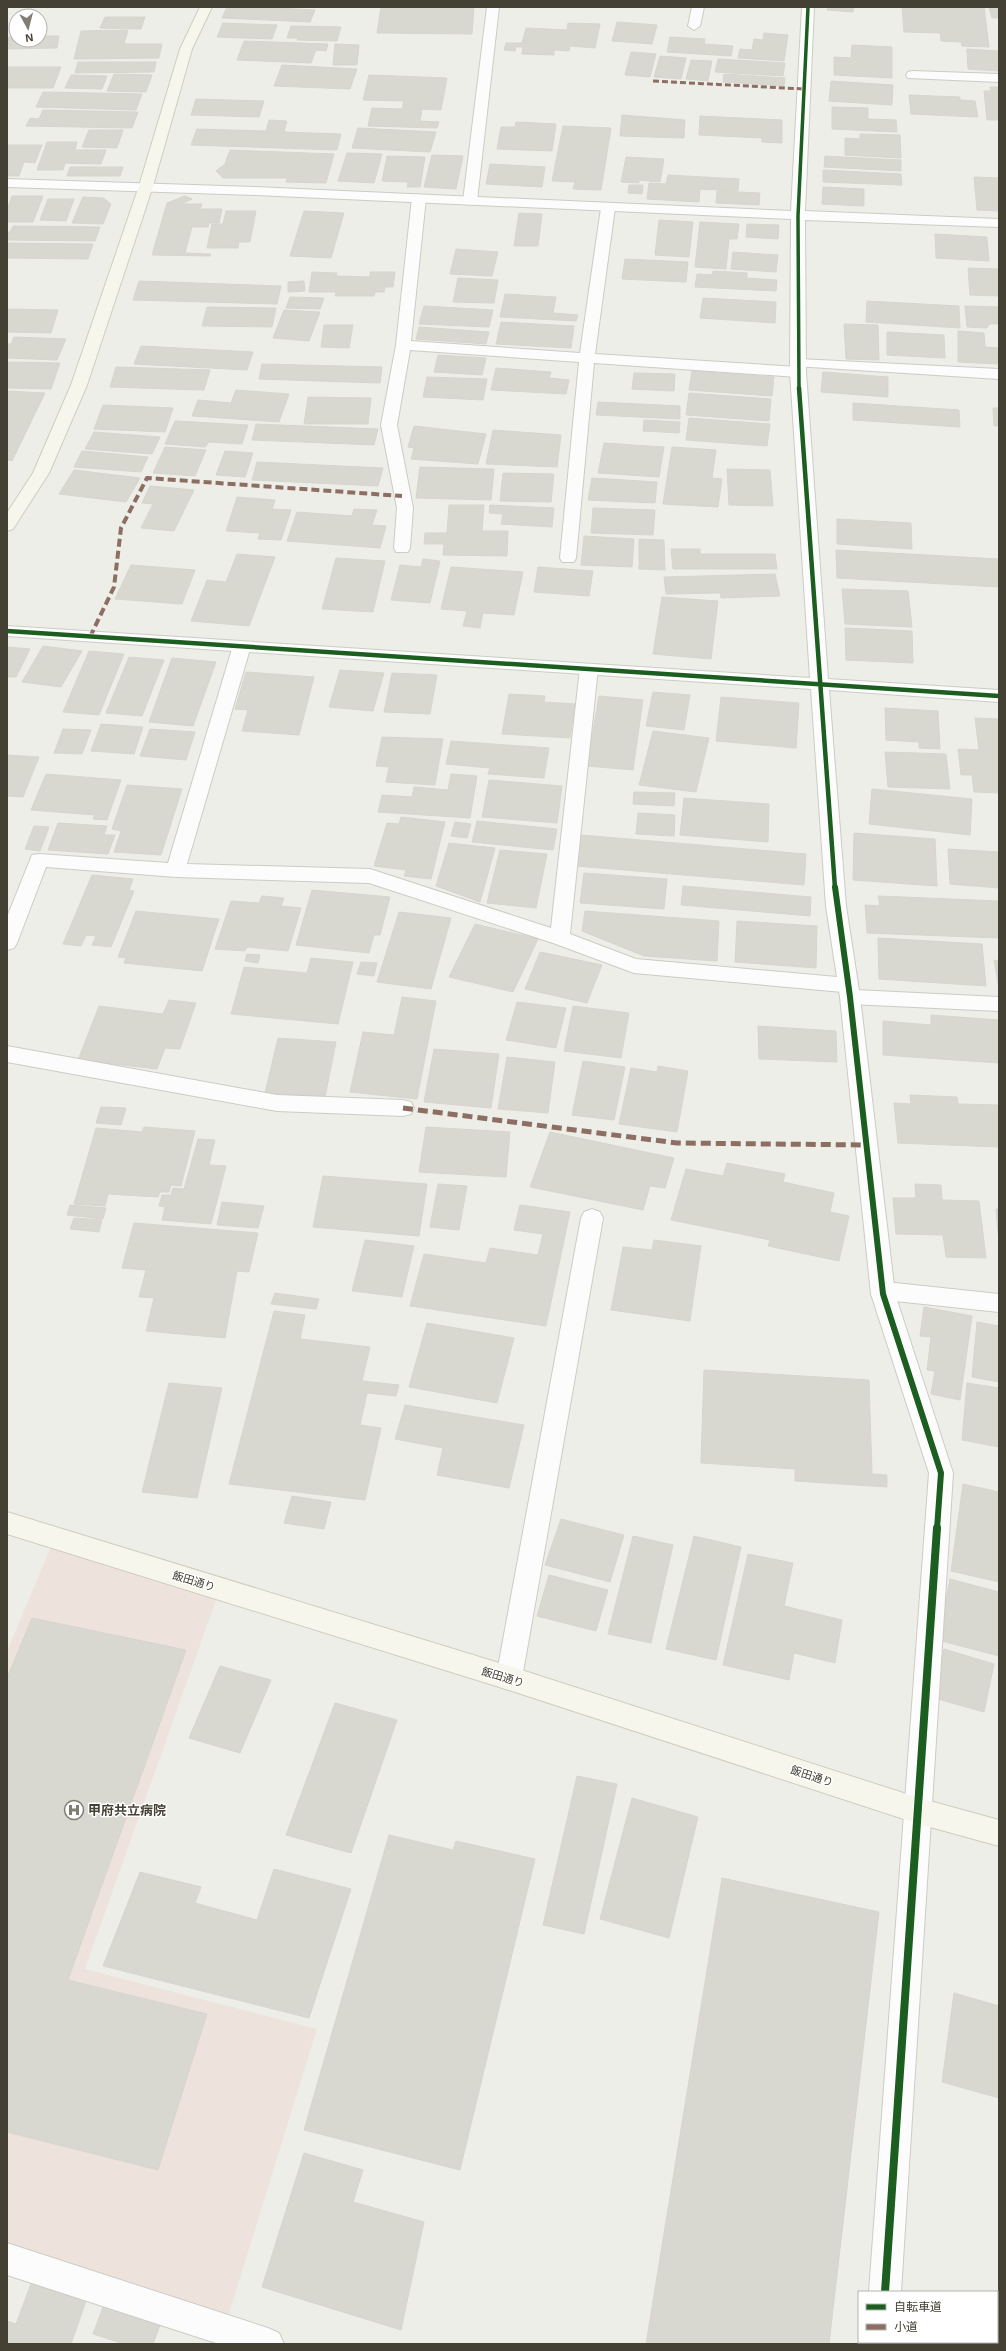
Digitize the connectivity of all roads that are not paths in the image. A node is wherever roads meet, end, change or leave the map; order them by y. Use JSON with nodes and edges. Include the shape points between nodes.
{"nodes":[{"id":1,"x":206,"y":7,"type":"edge"},
{"id":2,"x":493,"y":7,"type":"edge"},
{"id":3,"x":698,"y":7,"type":"edge"},
{"id":4,"x":808,"y":7,"type":"edge"},
{"id":5,"x":694,"y":26,"type":"dead end"},
{"id":6,"x":912,"y":75,"type":"dead end"},
{"id":7,"x":999,"y":78,"type":"edge"},
{"id":8,"x":7,"y":183,"type":"edge"},
{"id":9,"x":146,"y":186,"type":"junction"},
{"id":10,"x":419,"y":198,"type":"junction"},
{"id":11,"x":470,"y":201,"type":"junction"},
{"id":12,"x":608,"y":208,"type":"junction"},
{"id":13,"x":798,"y":216,"type":"junction"},
{"id":14,"x":999,"y":223,"type":"edge"},
{"id":15,"x":403,"y":345,"type":"junction"},
{"id":16,"x":587,"y":357,"type":"junction"},
{"id":17,"x":799,"y":367,"type":"junction"},
{"id":18,"x":999,"y":374,"type":"edge"},
{"id":19,"x":7,"y":526,"type":"edge"},
{"id":20,"x":402,"y":548,"type":"dead end"},
{"id":21,"x":568,"y":558,"type":"dead end"},
{"id":22,"x":7,"y":631,"type":"edge"},
{"id":23,"x":241,"y":649,"type":"junction"},
{"id":24,"x":588,"y":668,"type":"junction"},
{"id":25,"x":820,"y":683,"type":"junction"},
{"id":26,"x":999,"y":696,"type":"edge"},
{"id":27,"x":176,"y":870,"type":"junction"},
{"id":28,"x":560,"y":938,"type":"junction"},
{"id":29,"x":7,"y":943,"type":"edge"},
{"id":30,"x":849,"y":991,"type":"junction"},
{"id":31,"x":999,"y":1004,"type":"edge"},
{"id":32,"x":7,"y":1054,"type":"edge"},
{"id":33,"x":403,"y":1108,"type":"dead end"},
{"id":34,"x":592,"y":1218,"type":"dead end"},
{"id":35,"x":883,"y":1294,"type":"junction"},
{"id":36,"x":999,"y":1303,"type":"edge"},
{"id":37,"x":7,"y":1522,"type":"edge"},
{"id":38,"x":509,"y":1678,"type":"junction"},
{"id":39,"x":919,"y":1811,"type":"junction"},
{"id":40,"x":999,"y":1832,"type":"edge"},
{"id":41,"x":7,"y":2259,"type":"edge"},
{"id":42,"x":885,"y":2291,"type":"edge"},
{"id":43,"x":268,"y":2344,"type":"edge"}],
"edges":[{"from":1,"to":9,"type":"street","via":[[186,49]]},
{"from":2,"to":11,"type":"street"},
{"from":3,"to":5,"type":"street"},
{"from":4,"to":13,"type":"street"},
{"from":6,"to":7,"type":"street"},
{"from":8,"to":9,"type":"street"},
{"from":9,"to":10,"type":"street"},
{"from":9,"to":19,"type":"street","via":[[79,385],[41,473]]},
{"from":10,"to":11,"type":"street"},
{"from":10,"to":15,"type":"street"},
{"from":11,"to":12,"type":"street"},
{"from":12,"to":13,"type":"street"},
{"from":12,"to":16,"type":"street"},
{"from":13,"to":14,"type":"street"},
{"from":13,"to":17,"type":"street"},
{"from":15,"to":16,"type":"street"},
{"from":15,"to":20,"type":"street","via":[[389,425],[405,508]]},
{"from":16,"to":17,"type":"street"},
{"from":16,"to":21,"type":"street"},
{"from":17,"to":18,"type":"street"},
{"from":17,"to":25,"type":"street","via":[[804,482]]},
{"from":22,"to":23,"type":"street"},
{"from":23,"to":24,"type":"street"},
{"from":23,"to":27,"type":"street"},
{"from":24,"to":25,"type":"street"},
{"from":24,"to":28,"type":"street"},
{"from":25,"to":26,"type":"street"},
{"from":25,"to":30,"type":"street","via":[[836,906]]},
{"from":27,"to":28,"type":"street","via":[[370,876]]},
{"from":27,"to":29,"type":"street","via":[[39,860]]},
{"from":28,"to":30,"type":"street","via":[[634,966]]},
{"from":30,"to":31,"type":"street"},
{"from":30,"to":35,"type":"street"},
{"from":32,"to":33,"type":"street","via":[[277,1103]]},
{"from":34,"to":38,"type":"street"},
{"from":35,"to":36,"type":"street","via":[[895,1292]]},
{"from":35,"to":39,"type":"street","via":[[941,1473]]},
{"from":37,"to":38,"type":"street","name":"飯田通り"},
{"from":38,"to":39,"type":"street","name":"飯田通り"},
{"from":39,"to":40,"type":"street","name":"飯田通り"},
{"from":39,"to":42,"type":"street"},
{"from":41,"to":43,"type":"street"}]}
